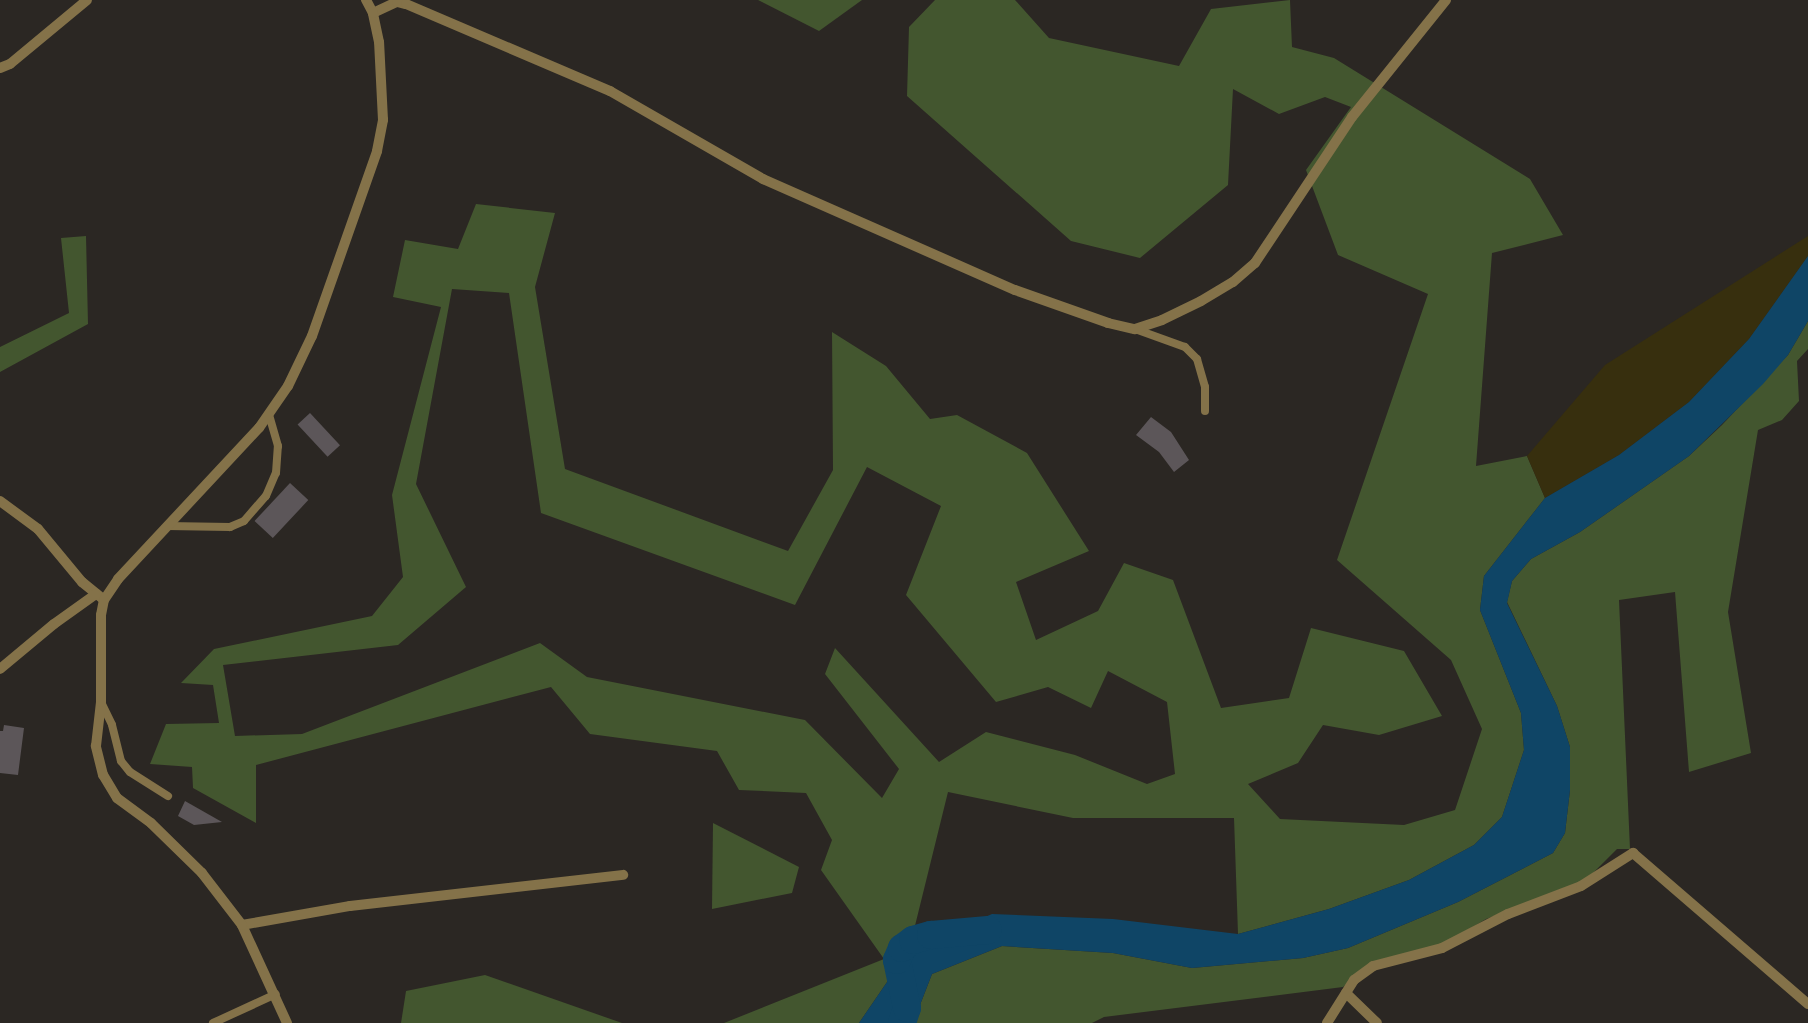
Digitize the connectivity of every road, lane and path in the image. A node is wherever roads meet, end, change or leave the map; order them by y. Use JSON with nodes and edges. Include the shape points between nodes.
{"nodes":[{"id":1,"x":87,"y":0,"type":"edge"},
{"id":2,"x":366,"y":0,"type":"edge"},
{"id":3,"x":1446,"y":0,"type":"edge"},
{"id":4,"x":373,"y":13,"type":"junction"},
{"id":5,"x":0,"y":68,"type":"edge"},
{"id":6,"x":1135,"y":328,"type":"junction"},
{"id":7,"x":1205,"y":411,"type":"dead end"},
{"id":8,"x":269,"y":414,"type":"junction"},
{"id":9,"x":0,"y":501,"type":"edge"},
{"id":10,"x":167,"y":526,"type":"junction"},
{"id":11,"x":100,"y":597,"type":"junction"},
{"id":12,"x":0,"y":669,"type":"edge"},
{"id":13,"x":101,"y":702,"type":"junction"},
{"id":14,"x":168,"y":796,"type":"dead end"},
{"id":15,"x":623,"y":875,"type":"dead end"},
{"id":16,"x":242,"y":925,"type":"junction"},
{"id":17,"x":276,"y":994,"type":"junction"},
{"id":18,"x":1346,"y":994,"type":"junction"},
{"id":19,"x":1808,"y":1004,"type":"edge"},
{"id":20,"x":213,"y":1023,"type":"edge"},
{"id":21,"x":287,"y":1023,"type":"edge"},
{"id":22,"x":1328,"y":1023,"type":"edge"},
{"id":23,"x":1377,"y":1023,"type":"edge"}],
"edges":[{"from":1,"to":5,"type":"street","via":[[10,64]]},
{"from":2,"to":4,"type":"street"},
{"from":3,"to":6,"type":"street","via":[[1342,132],[1255,263],[1233,282],[1201,301],[1162,320]]},
{"from":4,"to":6,"type":"street","via":[[397,2],[406,4],[610,91],[763,179],[1015,290],[1108,323]]},
{"from":4,"to":8,"type":"street","via":[[384,96],[377,151],[312,336],[288,386]]},
{"from":6,"to":7,"type":"lane","via":[[1185,347],[1198,358],[1205,387]]},
{"from":8,"to":10,"type":"street"},
{"from":8,"to":10,"type":"lane","via":[[278,446],[276,473],[266,496],[244,521],[230,526]]},
{"from":9,"to":11,"type":"street","via":[[38,529]]},
{"from":10,"to":11,"type":"street"},
{"from":11,"to":12,"type":"street","via":[[54,624]]},
{"from":11,"to":13,"type":"street"},
{"from":13,"to":14,"type":"lane","via":[[112,725],[122,761],[130,772]]},
{"from":13,"to":16,"type":"street","via":[[96,746],[102,775],[117,798],[151,823],[202,872]]},
{"from":15,"to":16,"type":"street","via":[[350,906]]},
{"from":16,"to":17,"type":"street"},
{"from":17,"to":20,"type":"lane"},
{"from":17,"to":21,"type":"street"},
{"from":18,"to":19,"type":"street","via":[[1354,980],[1374,966],[1442,948],[1508,914],[1581,886],[1633,853]]},
{"from":18,"to":22,"type":"street"},
{"from":18,"to":23,"type":"street"}]}
